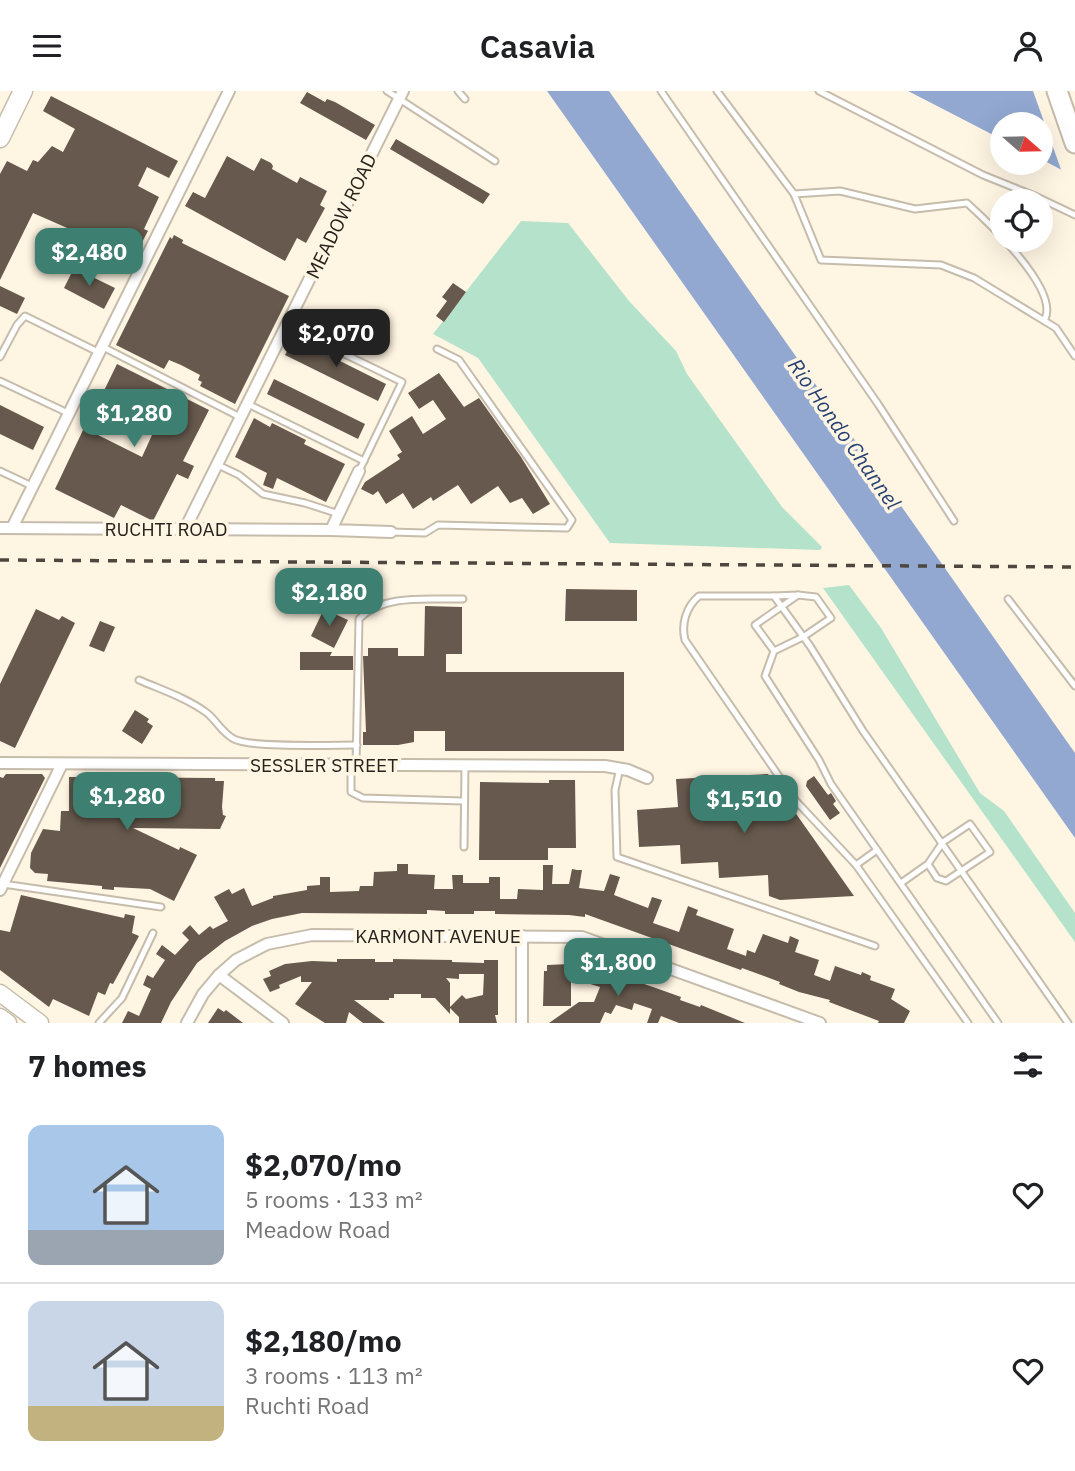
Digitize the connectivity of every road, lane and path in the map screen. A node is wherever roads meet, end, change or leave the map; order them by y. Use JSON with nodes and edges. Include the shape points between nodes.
{"nodes":[{"id":1,"x":23,"y":91,"type":"edge"},
{"id":2,"x":229,"y":91,"type":"edge"},
{"id":3,"x":387,"y":91,"type":"edge"},
{"id":4,"x":458,"y":91,"type":"edge"},
{"id":5,"x":661,"y":91,"type":"edge"},
{"id":6,"x":718,"y":91,"type":"edge"},
{"id":7,"x":819,"y":91,"type":"edge"},
{"id":8,"x":1057,"y":91,"type":"edge"},
{"id":9,"x":401,"y":95,"type":"edge"},
{"id":10,"x":466,"y":99,"type":"dead end"},
{"id":11,"x":0,"y":138,"type":"edge"},
{"id":12,"x":1075,"y":142,"type":"edge"},
{"id":13,"x":495,"y":161,"type":"dead end"},
{"id":14,"x":794,"y":194,"type":"junction"},
{"id":15,"x":1075,"y":215,"type":"edge"},
{"id":16,"x":1045,"y":319,"type":"junction"},
{"id":17,"x":287,"y":326,"type":"junction"},
{"id":18,"x":0,"y":339,"type":"edge"},
{"id":19,"x":7,"y":342,"type":"junction"},
{"id":20,"x":437,"y":349,"type":"dead end"},
{"id":21,"x":102,"y":350,"type":"junction"},
{"id":22,"x":1075,"y":356,"type":"edge"},
{"id":23,"x":0,"y":357,"type":"edge"},
{"id":24,"x":0,"y":381,"type":"edge"},
{"id":25,"x":248,"y":404,"type":"junction"},
{"id":26,"x":70,"y":414,"type":"junction"},
{"id":27,"x":242,"y":417,"type":"junction"},
{"id":28,"x":218,"y":465,"type":"junction"},
{"id":29,"x":361,"y":466,"type":"junction"},
{"id":30,"x":0,"y":471,"type":"edge"},
{"id":31,"x":34,"y":487,"type":"junction"},
{"id":32,"x":339,"y":514,"type":"junction"},
{"id":33,"x":954,"y":521,"type":"dead end"},
{"id":34,"x":0,"y":528,"type":"edge"},
{"id":35,"x":12,"y":528,"type":"junction"},
{"id":36,"x":185,"y":529,"type":"junction"},
{"id":37,"x":331,"y":530,"type":"junction"},
{"id":38,"x":391,"y":532,"type":"joint"},
{"id":39,"x":798,"y":595,"type":"junction"},
{"id":40,"x":774,"y":596,"type":"junction"},
{"id":41,"x":463,"y":599,"type":"dead end"},
{"id":42,"x":1008,"y":599,"type":"dead end"},
{"id":43,"x":782,"y":607,"type":"junction"},
{"id":44,"x":803,"y":637,"type":"junction"},
{"id":45,"x":774,"y":651,"type":"junction"},
{"id":46,"x":139,"y":680,"type":"dead end"},
{"id":47,"x":1075,"y":686,"type":"edge"},
{"id":48,"x":357,"y":745,"type":"junction"},
{"id":49,"x":0,"y":763,"type":"edge"},
{"id":50,"x":62,"y":764,"type":"junction"},
{"id":51,"x":464,"y":765,"type":"junction"},
{"id":52,"x":620,"y":768,"type":"junction"},
{"id":53,"x":353,"y":770,"type":"junction"},
{"id":54,"x":646,"y":778,"type":"dead end"},
{"id":55,"x":463,"y":801,"type":"junction"},
{"id":56,"x":943,"y":842,"type":"junction"},
{"id":57,"x":464,"y":847,"type":"dead end"},
{"id":58,"x":877,"y":850,"type":"junction"},
{"id":59,"x":928,"y":864,"type":"junction"},
{"id":60,"x":856,"y":865,"type":"junction"},
{"id":61,"x":963,"y":871,"type":"junction"},
{"id":62,"x":901,"y":883,"type":"junction"},
{"id":63,"x":1,"y":887,"type":"edge"},
{"id":64,"x":161,"y":907,"type":"dead end"},
{"id":65,"x":153,"y":933,"type":"dead end"},
{"id":66,"x":522,"y":936,"type":"junction"},
{"id":67,"x":875,"y":946,"type":"dead end"},
{"id":68,"x":219,"y":975,"type":"junction"},
{"id":69,"x":0,"y":993,"type":"edge"},
{"id":70,"x":0,"y":1017,"type":"edge"},
{"id":71,"x":8,"y":1023,"type":"edge"},
{"id":72,"x":40,"y":1023,"type":"edge"},
{"id":73,"x":99,"y":1023,"type":"edge"},
{"id":74,"x":187,"y":1023,"type":"edge"},
{"id":75,"x":283,"y":1023,"type":"edge"},
{"id":76,"x":522,"y":1023,"type":"edge"},
{"id":77,"x":820,"y":1023,"type":"edge"},
{"id":78,"x":968,"y":1023,"type":"edge"},
{"id":79,"x":998,"y":1023,"type":"edge"},
{"id":80,"x":1068,"y":1023,"type":"edge"}],
"edges":[{"from":1,"to":11,"type":"main road"},
{"from":2,"to":21,"type":"street"},
{"from":3,"to":9,"type":"lane"},
{"from":4,"to":10,"type":"lane"},
{"from":5,"to":33,"type":"lane"},
{"from":6,"to":14,"type":"lane"},
{"from":7,"to":15,"type":"lane","via":[[983,175]]},
{"from":8,"to":12,"type":"highway"},
{"from":9,"to":13,"type":"lane"},
{"from":9,"to":17,"type":"street","name":"MEADOW ROAD"},
{"from":14,"to":16,"type":"lane","via":[[821,260],[941,265],[974,278]]},
{"from":14,"to":16,"type":"lane","via":[[843,191],[915,209],[967,203],[1029,268],[1048,307]]},
{"from":16,"to":22,"type":"lane"},
{"from":17,"to":25,"type":"street","name":"MEADOW ROAD"},
{"from":17,"to":29,"type":"lane","via":[[402,382]]},
{"from":18,"to":19,"type":"lane"},
{"from":19,"to":21,"type":"lane","via":[[25,316]]},
{"from":19,"to":23,"type":"lane"},
{"from":20,"to":38,"type":"lane","via":[[459,360],[572,520],[567,527],[438,525],[425,533]]},
{"from":21,"to":26,"type":"street"},
{"from":21,"to":27,"type":"lane"},
{"from":24,"to":26,"type":"lane"},
{"from":25,"to":27,"type":"street","name":"MEADOW ROAD"},
{"from":25,"to":29,"type":"lane"},
{"from":26,"to":31,"type":"street"},
{"from":27,"to":28,"type":"street","name":"MEADOW ROAD"},
{"from":28,"to":32,"type":"lane","via":[[263,494]]},
{"from":28,"to":36,"type":"street","name":"MEADOW ROAD"},
{"from":29,"to":32,"type":"street"},
{"from":30,"to":31,"type":"lane"},
{"from":31,"to":35,"type":"street"},
{"from":32,"to":37,"type":"street"},
{"from":34,"to":35,"type":"street","name":"RUCHTI ROAD"},
{"from":35,"to":36,"type":"street","name":"RUCHTI ROAD"},
{"from":36,"to":37,"type":"street","name":"RUCHTI ROAD"},
{"from":37,"to":38,"type":"street","name":"RUCHTI ROAD"},
{"from":39,"to":40,"type":"lane"},
{"from":39,"to":43,"type":"lane"},
{"from":39,"to":44,"type":"lane","via":[[816,597],[831,618]]},
{"from":40,"to":43,"type":"lane"},
{"from":40,"to":60,"type":"lane","via":[[699,596],[686,614],[684,638],[796,801]]},
{"from":41,"to":48,"type":"lane","via":[[382,603],[359,619]]},
{"from":42,"to":47,"type":"lane"},
{"from":43,"to":44,"type":"lane"},
{"from":43,"to":45,"type":"lane","via":[[755,625]]},
{"from":44,"to":45,"type":"lane"},
{"from":44,"to":56,"type":"lane"},
{"from":45,"to":58,"type":"lane","via":[[765,676]]},
{"from":46,"to":48,"type":"lane","via":[[208,714],[236,741]]},
{"from":48,"to":53,"type":"lane"},
{"from":49,"to":50,"type":"street","name":"SESSLER STREET"},
{"from":50,"to":53,"type":"street","name":"SESSLER STREET"},
{"from":50,"to":63,"type":"street"},
{"from":51,"to":52,"type":"street","name":"SESSLER STREET"},
{"from":51,"to":53,"type":"street","name":"SESSLER STREET"},
{"from":51,"to":55,"type":"lane"},
{"from":52,"to":54,"type":"street","name":"SESSLER STREET"},
{"from":52,"to":67,"type":"lane","via":[[615,790],[618,857]]},
{"from":53,"to":55,"type":"lane","via":[[351,792],[363,798]]},
{"from":55,"to":57,"type":"lane"},
{"from":56,"to":59,"type":"lane"},
{"from":56,"to":61,"type":"lane"},
{"from":56,"to":61,"type":"lane","via":[[970,824],[990,852]]},
{"from":58,"to":60,"type":"lane"},
{"from":58,"to":62,"type":"lane"},
{"from":59,"to":61,"type":"lane","via":[[943,881]]},
{"from":59,"to":62,"type":"lane"},
{"from":60,"to":78,"type":"lane"},
{"from":61,"to":80,"type":"lane"},
{"from":62,"to":79,"type":"lane"},
{"from":63,"to":64,"type":"lane"},
{"from":65,"to":73,"type":"lane","via":[[122,997]]},
{"from":66,"to":68,"type":"street","name":"KARMONT AVENUE","via":[[303,936],[250,951]]},
{"from":66,"to":76,"type":"street"},
{"from":66,"to":77,"type":"street","name":"KARMONT AVENUE","via":[[586,938]]},
{"from":68,"to":74,"type":"street","name":"KARMONT AVENUE"},
{"from":68,"to":75,"type":"street"},
{"from":69,"to":72,"type":"main road"},
{"from":70,"to":71,"type":"main road"}]}
